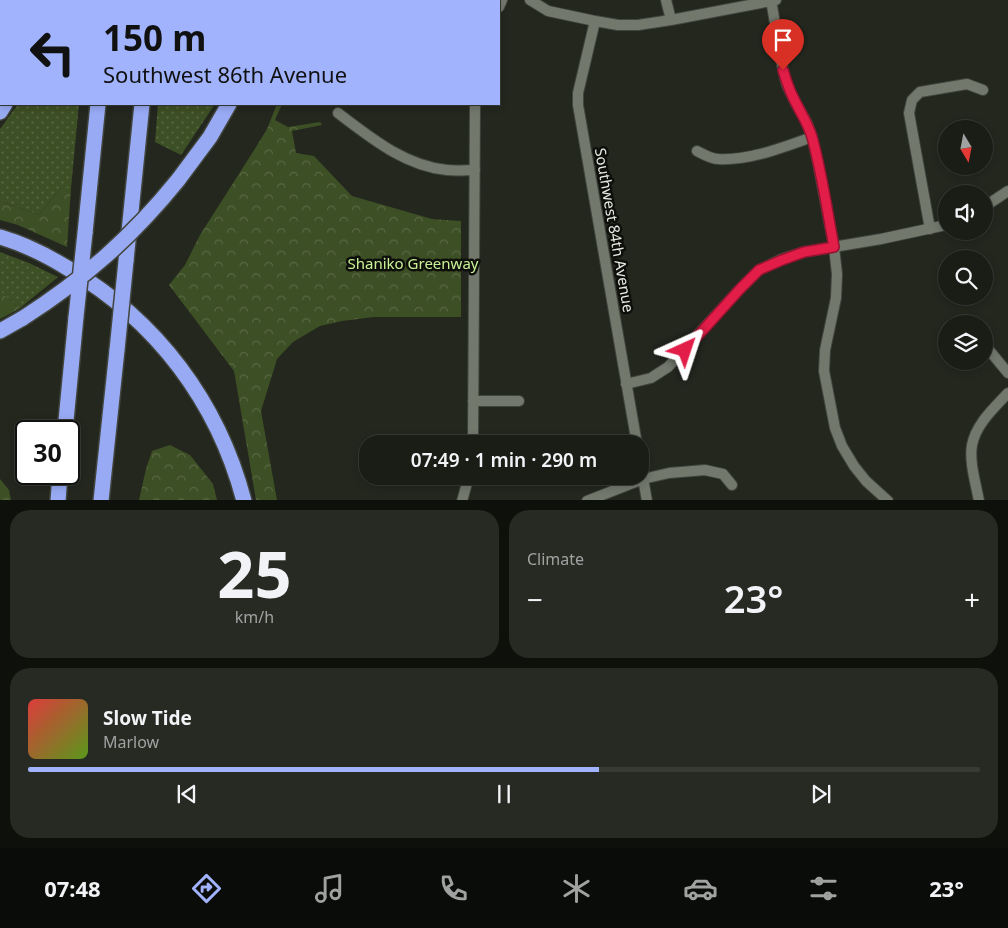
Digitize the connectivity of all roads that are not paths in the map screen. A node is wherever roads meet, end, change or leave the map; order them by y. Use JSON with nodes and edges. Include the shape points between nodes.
{"nodes":[{"id":1,"x":530,"y":0,"type":"edge"},
{"id":2,"x":666,"y":0,"type":"edge"},
{"id":3,"x":773,"y":0,"type":"edge"},
{"id":4,"x":671,"y":20,"type":"junction"},
{"id":5,"x":595,"y":22,"type":"junction"},
{"id":6,"x":983,"y":90,"type":"dead end"},
{"id":7,"x":98,"y":105,"type":"edge"},
{"id":8,"x":142,"y":105,"type":"edge"},
{"id":9,"x":228,"y":105,"type":"edge"},
{"id":10,"x":475,"y":105,"type":"edge"},
{"id":11,"x":338,"y":113,"type":"dead end"},
{"id":12,"x":812,"y":137,"type":"junction"},
{"id":13,"x":697,"y":151,"type":"dead end"},
{"id":14,"x":475,"y":170,"type":"junction"},
{"id":15,"x":1008,"y":191,"type":"edge"},
{"id":16,"x":993,"y":200,"type":"edge"},
{"id":17,"x":938,"y":227,"type":"edge"},
{"id":18,"x":930,"y":229,"type":"junction"},
{"id":19,"x":0,"y":237,"type":"edge"},
{"id":20,"x":834,"y":247,"type":"junction"},
{"id":21,"x":0,"y":331,"type":"edge"},
{"id":22,"x":993,"y":355,"type":"edge"},
{"id":23,"x":1008,"y":373,"type":"edge"},
{"id":24,"x":626,"y":384,"type":"junction"},
{"id":25,"x":1008,"y":393,"type":"edge"},
{"id":26,"x":519,"y":400,"type":"dead end"},
{"id":27,"x":473,"y":402,"type":"junction"},
{"id":28,"x":65,"y":420,"type":"edge"},
{"id":29,"x":473,"y":435,"type":"edge"},
{"id":30,"x":635,"y":435,"type":"edge"},
{"id":31,"x":649,"y":478,"type":"edge"},
{"id":32,"x":59,"y":485,"type":"edge"},
{"id":33,"x":466,"y":485,"type":"edge"},
{"id":34,"x":627,"y":485,"type":"edge"},
{"id":35,"x":644,"y":485,"type":"edge"},
{"id":36,"x":732,"y":485,"type":"dead end"},
{"id":37,"x":58,"y":500,"type":"edge"},
{"id":38,"x":102,"y":500,"type":"edge"},
{"id":39,"x":244,"y":500,"type":"edge"},
{"id":40,"x":462,"y":500,"type":"edge"},
{"id":41,"x":587,"y":500,"type":"edge"},
{"id":42,"x":647,"y":500,"type":"edge"},
{"id":43,"x":888,"y":500,"type":"edge"},
{"id":44,"x":979,"y":500,"type":"edge"}],
"edges":[{"from":1,"to":5,"type":"street","via":[[548,11]]},
{"from":2,"to":4,"type":"street"},
{"from":3,"to":4,"type":"street"},
{"from":3,"to":12,"type":"street","via":[[787,85]]},
{"from":4,"to":5,"type":"street","via":[[638,25]]},
{"from":5,"to":24,"type":"street","name":"Southwest 84th Avenue","via":[[578,105]]},
{"from":6,"to":18,"type":"street","via":[[967,84],[920,92],[912,100],[909,113]]},
{"from":7,"to":28,"type":"highway","bridge":true},
{"from":8,"to":38,"type":"highway","bridge":true},
{"from":9,"to":21,"type":"highway","bridge":true,"via":[[210,137],[144,220],[66,289]]},
{"from":10,"to":14,"type":"street"},
{"from":11,"to":14,"type":"street","via":[[407,160],[447,170]]},
{"from":12,"to":13,"type":"street","via":[[743,157],[716,159]]},
{"from":12,"to":20,"type":"street"},
{"from":14,"to":27,"type":"street"},
{"from":15,"to":16,"type":"street"},
{"from":17,"to":18,"type":"street"},
{"from":18,"to":20,"type":"street"},
{"from":19,"to":39,"type":"highway","via":[[56,261],[88,280],[143,324],[162,344],[193,386],[219,430]]},
{"from":20,"to":24,"type":"street","via":[[804,252],[759,270],[668,367],[651,378]]},
{"from":20,"to":43,"type":"street","via":[[836,298],[824,371],[835,428],[854,466]]},
{"from":22,"to":23,"type":"street"},
{"from":24,"to":30,"type":"street","name":"Southwest 84th Avenue"},
{"from":25,"to":44,"type":"street","via":[[989,412],[972,445]]},
{"from":26,"to":27,"type":"street"},
{"from":27,"to":29,"type":"street"},
{"from":31,"to":36,"type":"street","via":[[705,470],[723,474]]},
{"from":32,"to":37,"type":"highway"},
{"from":33,"to":40,"type":"street"},
{"from":34,"to":41,"type":"street"},
{"from":35,"to":42,"type":"street"}]}
